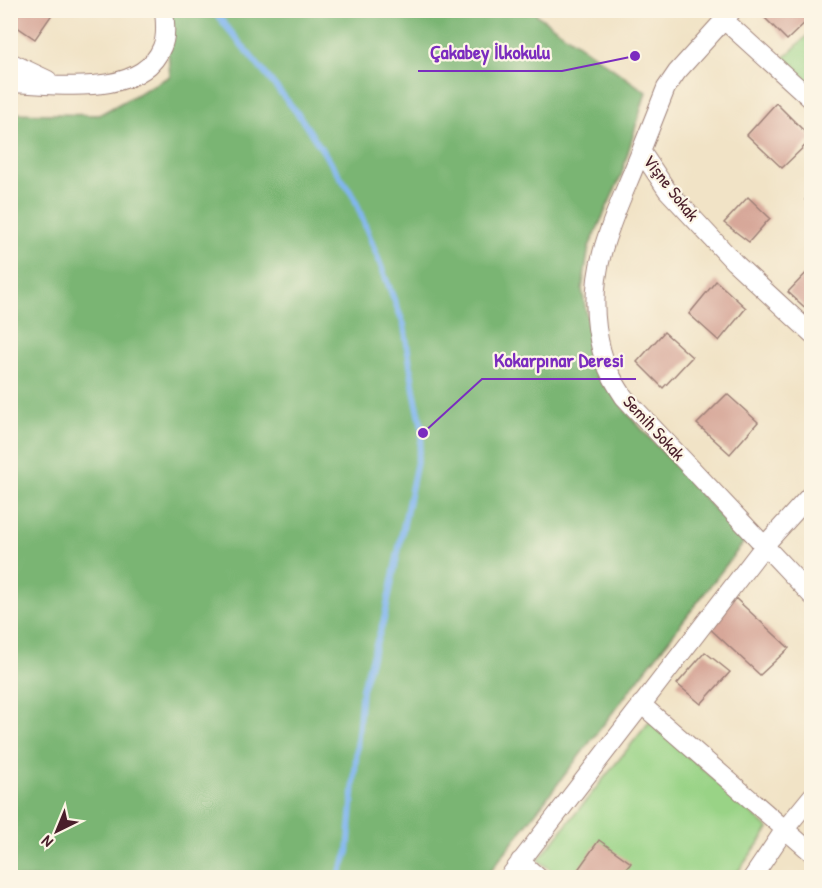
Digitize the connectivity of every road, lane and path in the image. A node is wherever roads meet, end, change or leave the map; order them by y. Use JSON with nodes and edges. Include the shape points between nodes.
{"nodes":[{"id":1,"x":164,"y":10,"type":"edge"},
{"id":2,"x":729,"y":15,"type":"edge"},
{"id":3,"x":10,"y":62,"type":"edge"},
{"id":4,"x":10,"y":83,"type":"edge"},
{"id":5,"x":55,"y":84,"type":"junction"},
{"id":6,"x":812,"y":100,"type":"edge"},
{"id":7,"x":641,"y":151,"type":"junction"},
{"id":8,"x":812,"y":334,"type":"edge"},
{"id":9,"x":812,"y":493,"type":"edge"},
{"id":10,"x":764,"y":546,"type":"junction"},
{"id":11,"x":812,"y":596,"type":"edge"},
{"id":12,"x":641,"y":704,"type":"junction"},
{"id":13,"x":812,"y":796,"type":"edge"},
{"id":14,"x":785,"y":829,"type":"junction"},
{"id":15,"x":812,"y":853,"type":"edge"},
{"id":16,"x":520,"y":861,"type":"junction"},
{"id":17,"x":508,"y":878,"type":"edge"},
{"id":18,"x":539,"y":878,"type":"edge"},
{"id":19,"x":752,"y":878,"type":"edge"}],
"edges":[{"from":1,"to":5,"type":"street","via":[[163,47],[138,75],[95,85]]},
{"from":2,"to":6,"type":"street"},
{"from":2,"to":7,"type":"street","name":"Vişne Sokak","via":[[666,88]]},
{"from":3,"to":5,"type":"street"},
{"from":4,"to":5,"type":"street"},
{"from":7,"to":8,"type":"street","name":"Vişne Sokak","via":[[668,190],[734,262]]},
{"from":7,"to":10,"type":"street","name":"Semih Sokak","via":[[601,251],[595,285],[599,344],[607,368],[624,397]]},
{"from":9,"to":10,"type":"street"},
{"from":10,"to":11,"type":"street","name":"Semih Sokak"},
{"from":10,"to":12,"type":"street"},
{"from":12,"to":14,"type":"street"},
{"from":12,"to":16,"type":"street"},
{"from":13,"to":14,"type":"street"},
{"from":14,"to":15,"type":"street"},
{"from":14,"to":19,"type":"street"},
{"from":16,"to":17,"type":"street"},
{"from":16,"to":18,"type":"street"}]}
